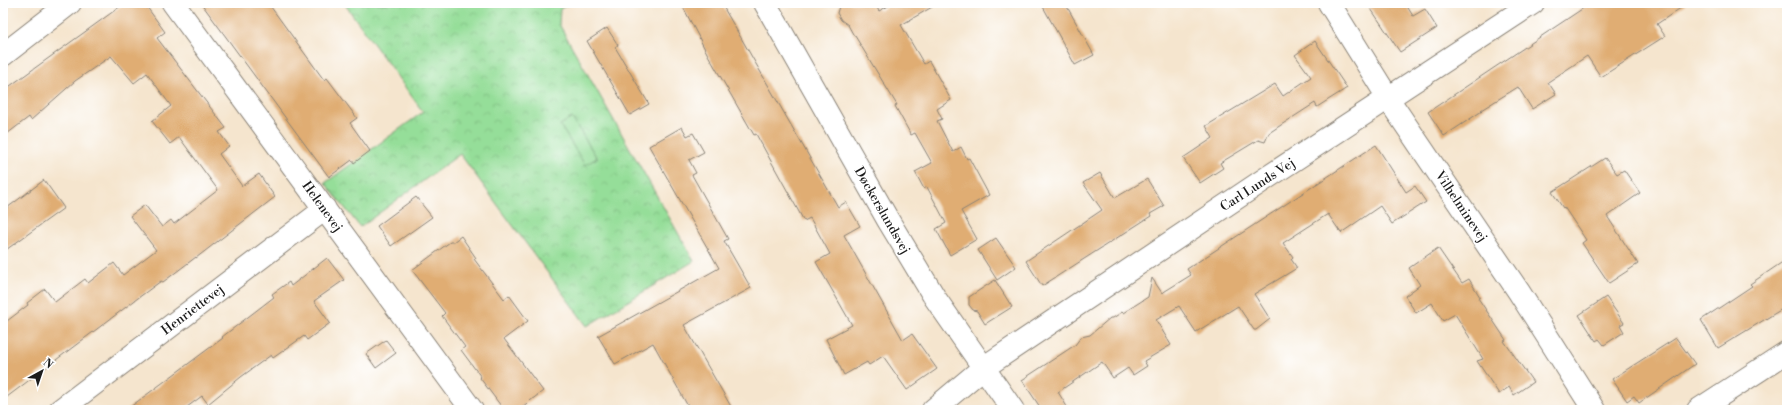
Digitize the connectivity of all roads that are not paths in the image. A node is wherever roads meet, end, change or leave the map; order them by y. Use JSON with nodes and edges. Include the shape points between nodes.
{"nodes":[{"id":1,"x":70,"y":3,"type":"edge"},
{"id":2,"x":173,"y":3,"type":"edge"},
{"id":3,"x":765,"y":3,"type":"edge"},
{"id":4,"x":1329,"y":3,"type":"edge"},
{"id":5,"x":1533,"y":3,"type":"edge"},
{"id":6,"x":3,"y":55,"type":"edge"},
{"id":7,"x":1389,"y":98,"type":"junction"},
{"id":8,"x":325,"y":209,"type":"junction"},
{"id":9,"x":1787,"y":352,"type":"edge"},
{"id":10,"x":983,"y":368,"type":"junction"},
{"id":11,"x":60,"y":410,"type":"edge"},
{"id":12,"x":472,"y":410,"type":"edge"},
{"id":13,"x":933,"y":410,"type":"edge"},
{"id":14,"x":1012,"y":410,"type":"edge"},
{"id":15,"x":1594,"y":410,"type":"edge"},
{"id":16,"x":1698,"y":410,"type":"edge"}],
"edges":[{"from":1,"to":6,"type":"street"},
{"from":2,"to":8,"type":"street","name":"Helenevej"},
{"from":3,"to":10,"type":"street","name":"Døckerslundsvej","via":[[884,214],[935,298]]},
{"from":4,"to":7,"type":"street","name":"Vilhelminevej"},
{"from":5,"to":7,"type":"street","name":"Carl Lunds Vej"},
{"from":7,"to":10,"type":"street","name":"Carl Lunds Vej"},
{"from":7,"to":15,"type":"street","name":"Vilhelminevej","via":[[1515,285]]},
{"from":8,"to":11,"type":"street","name":"Henriettevej"},
{"from":8,"to":12,"type":"street","name":"Helenevej"},
{"from":9,"to":16,"type":"street"},
{"from":10,"to":13,"type":"street","name":"Carl Lunds Vej"},
{"from":10,"to":14,"type":"street","name":"Døckerslundsvej"}]}
